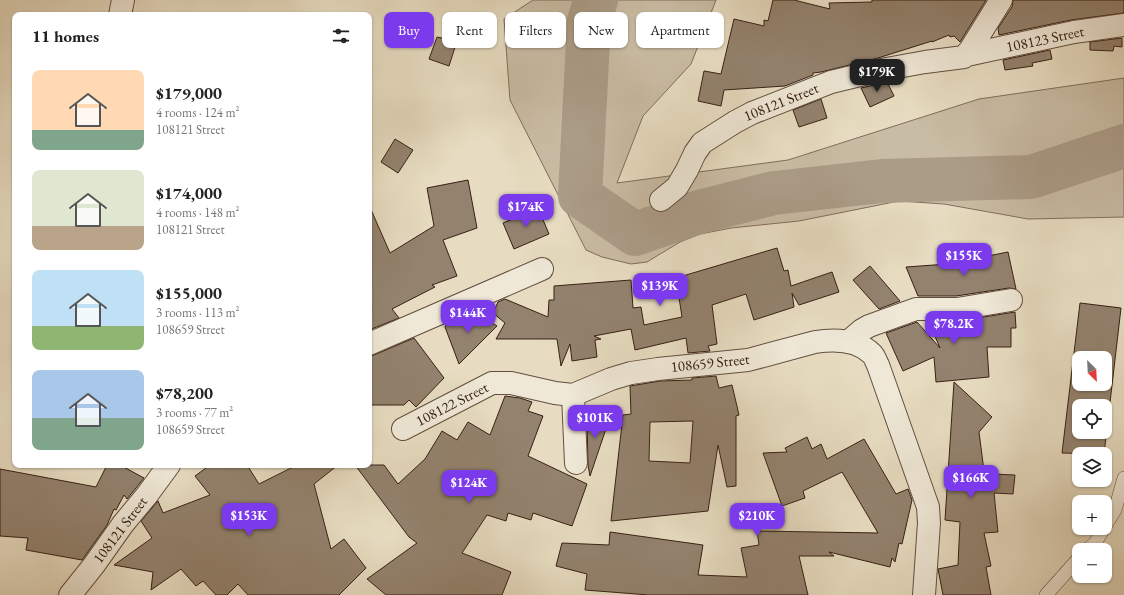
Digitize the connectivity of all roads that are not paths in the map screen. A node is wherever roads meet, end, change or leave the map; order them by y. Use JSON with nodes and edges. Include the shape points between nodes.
{"nodes":[{"id":1,"x":123,"y":0,"type":"edge"},
{"id":2,"x":1001,"y":0,"type":"edge"},
{"id":3,"x":121,"y":12,"type":"edge"},
{"id":4,"x":1124,"y":25,"type":"edge"},
{"id":5,"x":967,"y":55,"type":"junction"},
{"id":6,"x":661,"y":200,"type":"dead end"},
{"id":7,"x":542,"y":269,"type":"dead end"},
{"id":8,"x":1012,"y":300,"type":"dead end"},
{"id":9,"x":849,"y":341,"type":"junction"},
{"id":10,"x":372,"y":343,"type":"edge"},
{"id":11,"x":573,"y":395,"type":"junction"},
{"id":12,"x":403,"y":429,"type":"dead end"},
{"id":13,"x":576,"y":463,"type":"dead end"},
{"id":14,"x":167,"y":468,"type":"edge"},
{"id":15,"x":1124,"y":478,"type":"edge"},
{"id":16,"x":1112,"y":515,"type":"edge"},
{"id":17,"x":1072,"y":566,"type":"edge"},
{"id":18,"x":70,"y":595,"type":"edge"},
{"id":19,"x":924,"y":595,"type":"edge"},
{"id":20,"x":1046,"y":595,"type":"edge"}],
"edges":[{"from":1,"to":3,"type":"street"},
{"from":2,"to":5,"type":"street"},
{"from":4,"to":5,"type":"street","name":"108123 Street","via":[[1074,32]]},
{"from":5,"to":6,"type":"street","name":"108121 Street","via":[[881,70],[831,82],[752,113],[702,143],[677,187]]},
{"from":7,"to":10,"type":"street"},
{"from":8,"to":9,"type":"street","via":[[957,309],[916,309],[869,326]]},
{"from":9,"to":11,"type":"street","name":"108659 Street","via":[[825,340],[748,360],[631,373]]},
{"from":9,"to":19,"type":"street","name":"108659 Street","via":[[873,354],[928,507]]},
{"from":11,"to":12,"type":"street","name":"108122 Street","via":[[511,383],[492,383]]},
{"from":11,"to":13,"type":"street"},
{"from":14,"to":18,"type":"street","name":"108121 Street"},
{"from":15,"to":16,"type":"lane"},
{"from":17,"to":20,"type":"lane"}]}
